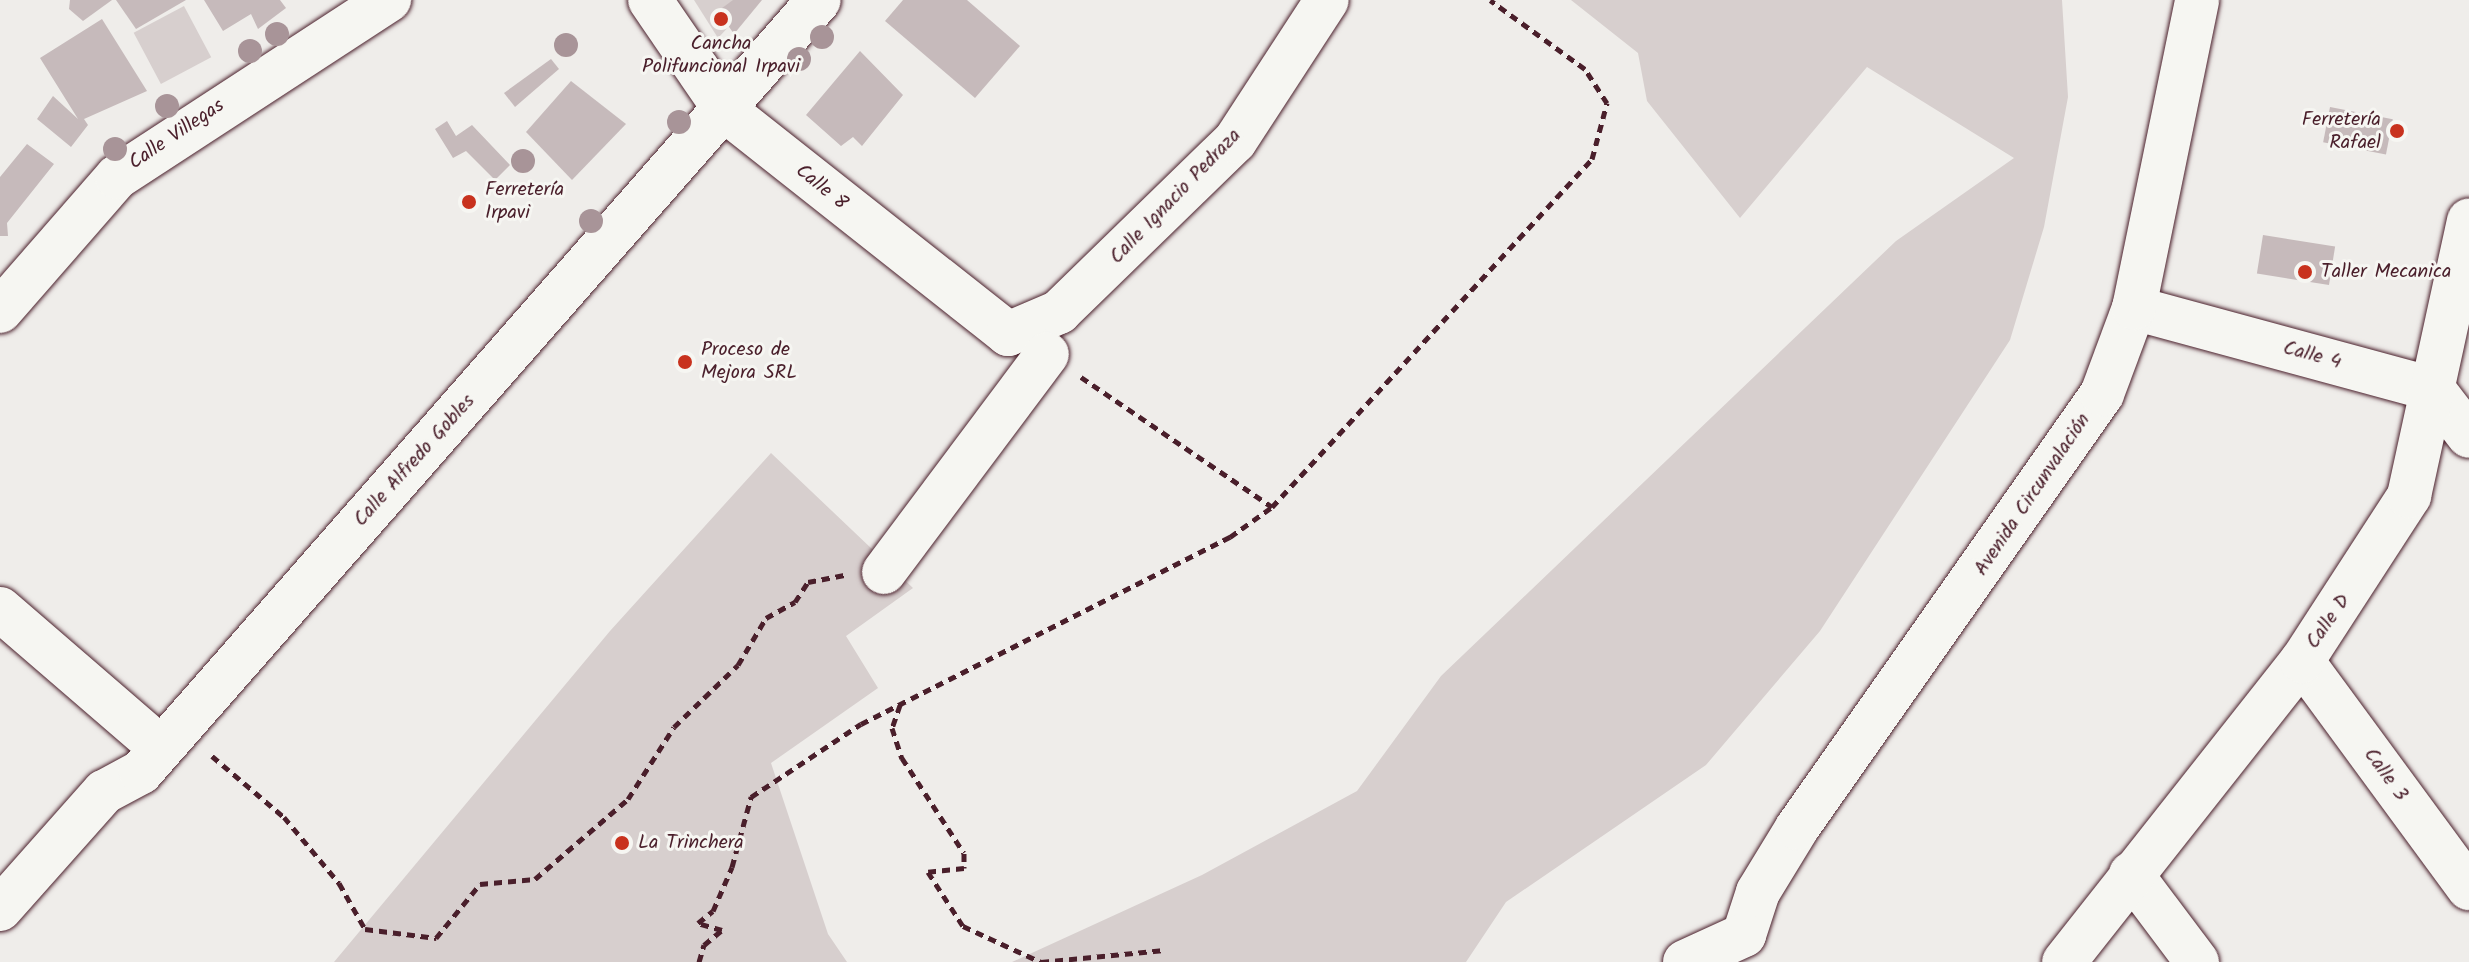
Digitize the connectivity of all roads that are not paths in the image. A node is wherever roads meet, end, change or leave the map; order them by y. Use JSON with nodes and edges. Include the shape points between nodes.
{"nodes":[{"id":1,"x":389,"y":0,"type":"edge"},
{"id":2,"x":650,"y":0,"type":"edge"},
{"id":3,"x":819,"y":0,"type":"edge"},
{"id":4,"x":1327,"y":0,"type":"edge"},
{"id":5,"x":2197,"y":0,"type":"edge"},
{"id":6,"x":726,"y":111,"type":"junction"},
{"id":7,"x":2469,"y":220,"type":"edge"},
{"id":8,"x":2134,"y":308,"type":"junction"},
{"id":9,"x":0,"y":311,"type":"edge"},
{"id":10,"x":1037,"y":342,"type":"junction"},
{"id":11,"x":2433,"y":389,"type":"junction"},
{"id":12,"x":2469,"y":436,"type":"edge"},
{"id":13,"x":884,"y":572,"type":"road end"},
{"id":14,"x":0,"y":609,"type":"edge"},
{"id":15,"x":2302,"y":661,"type":"junction"},
{"id":16,"x":160,"y":747,"type":"junction"},
{"id":17,"x":2131,"y":874,"type":"junction"},
{"id":18,"x":2469,"y":888,"type":"edge"},
{"id":19,"x":0,"y":909,"type":"edge"},
{"id":20,"x":1751,"y":949,"type":"edge"},
{"id":21,"x":1685,"y":962,"type":"edge"},
{"id":22,"x":2064,"y":962,"type":"edge"},
{"id":23,"x":2197,"y":962,"type":"edge"}],
"edges":[{"from":1,"to":9,"type":"street","name":"Calle Villegas","via":[[117,177]]},
{"from":2,"to":6,"type":"street","name":"Calle 8"},
{"from":3,"to":6,"type":"street","name":"Calle Alfredo Gobles"},
{"from":4,"to":10,"type":"street","name":"Calle Ignacio Pedraza","via":[[1235,141]]},
{"from":5,"to":8,"type":"street","name":"Avenida Circunvalación"},
{"from":6,"to":10,"type":"street","name":"Calle 8","via":[[991,326]]},
{"from":6,"to":16,"type":"street","name":"Calle Alfredo Gobles"},
{"from":7,"to":11,"type":"street","name":"Calle D"},
{"from":8,"to":11,"type":"street","name":"Calle 4"},
{"from":8,"to":20,"type":"street","name":"Avenida Circunvalación","via":[[2102,394],[1797,828],[1758,892]]},
{"from":10,"to":13,"type":"street","name":"Calle Ignacio Pedraza"},
{"from":11,"to":12,"type":"street"},
{"from":11,"to":15,"type":"street","name":"Calle D","via":[[2409,496]]},
{"from":14,"to":16,"type":"street"},
{"from":15,"to":17,"type":"street","name":"Calle D"},
{"from":15,"to":18,"type":"street","name":"Calle 3"},
{"from":16,"to":19,"type":"street","name":"Calle Alfredo Gobles","via":[[141,772],[104,792]]},
{"from":17,"to":22,"type":"street","name":"Calle D"},
{"from":17,"to":23,"type":"street"},
{"from":20,"to":21,"type":"street"}]}
